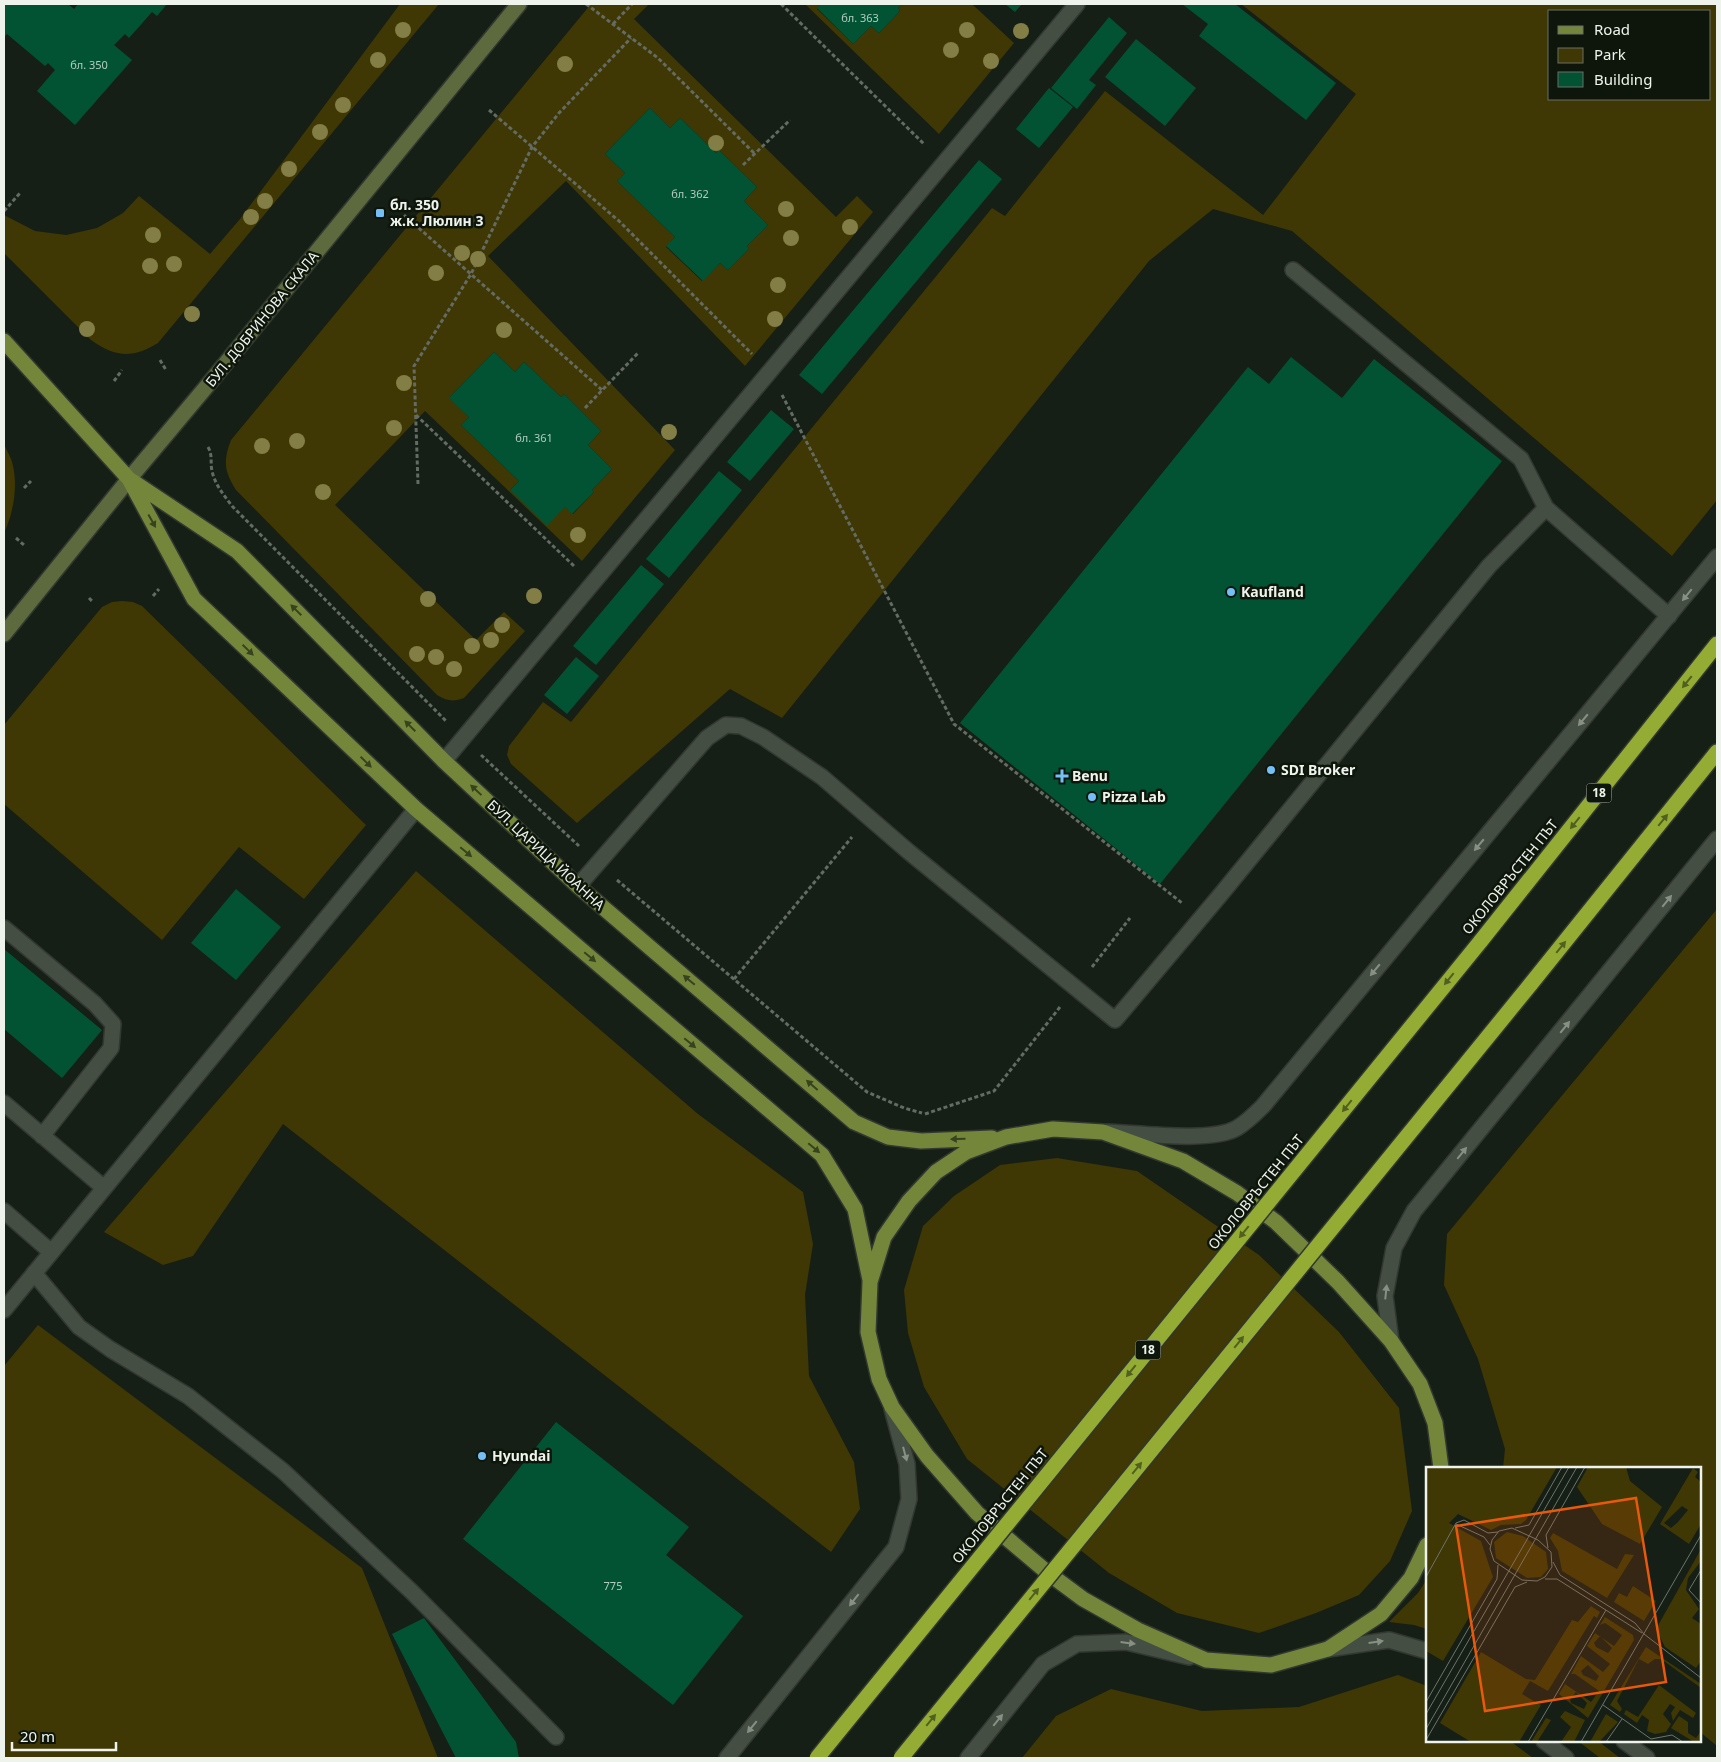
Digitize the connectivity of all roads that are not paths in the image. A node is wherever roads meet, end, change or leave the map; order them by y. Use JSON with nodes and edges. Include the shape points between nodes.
{"nodes":[{"id":1,"x":519,"y":4,"type":"edge"},
{"id":2,"x":1077,"y":4,"type":"edge"},
{"id":3,"x":1294,"y":270,"type":"dead end"},
{"id":4,"x":4,"y":341,"type":"edge"},
{"id":5,"x":129,"y":479,"type":"junction"},
{"id":6,"x":1546,"y":508,"type":"junction"},
{"id":7,"x":1717,"y":557,"type":"edge"},
{"id":8,"x":1669,"y":616,"type":"junction"},
{"id":9,"x":4,"y":634,"type":"edge"},
{"id":10,"x":1717,"y":644,"type":"edge"},
{"id":11,"x":1717,"y":752,"type":"edge"},
{"id":12,"x":444,"y":761,"type":"junction"},
{"id":13,"x":416,"y":809,"type":"junction"},
{"id":14,"x":1717,"y":839,"type":"edge"},
{"id":15,"x":578,"y":886,"type":"junction"},
{"id":16,"x":4,"y":928,"type":"edge"},
{"id":17,"x":4,"y":1103,"type":"edge"},
{"id":18,"x":1103,"y":1132,"type":"junction"},
{"id":19,"x":42,"y":1136,"type":"junction"},
{"id":20,"x":1006,"y":1137,"type":"junction"},
{"id":21,"x":104,"y":1188,"type":"junction"},
{"id":22,"x":4,"y":1211,"type":"edge"},
{"id":23,"x":51,"y":1252,"type":"junction"},
{"id":24,"x":34,"y":1273,"type":"junction"},
{"id":25,"x":870,"y":1282,"type":"junction"},
{"id":26,"x":4,"y":1310,"type":"edge"},
{"id":27,"x":1391,"y":1340,"type":"junction"},
{"id":28,"x":892,"y":1407,"type":"junction"},
{"id":29,"x":1441,"y":1467,"type":"edge"},
{"id":30,"x":1426,"y":1547,"type":"edge"},
{"id":31,"x":1328,"y":1649,"type":"junction"},
{"id":32,"x":1426,"y":1651,"type":"edge"},
{"id":33,"x":1206,"y":1660,"type":"junction"},
{"id":34,"x":556,"y":1737,"type":"dead end"},
{"id":35,"x":1545,"y":1742,"type":"edge"},
{"id":36,"x":1625,"y":1742,"type":"edge"},
{"id":37,"x":727,"y":1758,"type":"edge"},
{"id":38,"x":817,"y":1758,"type":"edge"},
{"id":39,"x":901,"y":1758,"type":"edge"},
{"id":40,"x":968,"y":1758,"type":"edge"},
{"id":41,"x":1566,"y":1758,"type":"edge"},
{"id":42,"x":1647,"y":1758,"type":"edge"}],
"edges":[{"from":1,"to":5,"type":"main road","name":"БУЛ. ДОБРИНОВА СКАЛА"},
{"from":2,"to":12,"type":"street"},
{"from":3,"to":6,"type":"street","via":[[1522,460]]},
{"from":4,"to":5,"type":"main road","name":"БУЛ. ЦАРИЦА ЙОАННА"},
{"from":5,"to":9,"type":"main road","name":"БУЛ. ДОБРИНОВА СКАЛА"},
{"from":12,"to":5,"type":"main road","name":"БУЛ. ЦАРИЦА ЙОАННА","one_way":true,"via":[[237,550]]},
{"from":5,"to":13,"type":"main road","name":"БУЛ. ЦАРИЦА ЙОАННА","one_way":true,"via":[[194,599]]},
{"from":6,"to":8,"type":"street"},
{"from":6,"to":15,"type":"street","via":[[1489,566],[1115,1020],[822,777],[763,737],[740,726],[726,725],[707,738]]},
{"from":7,"to":8,"type":"street","one_way":true},
{"from":8,"to":18,"type":"street","one_way":true,"via":[[1249,1120],[1216,1135]]},
{"from":10,"to":38,"type":"highway","name":"ОКОЛОВРЪСТЕН ПЪТ","number":"18","one_way":true,"bridge":true,"via":[[1480,942]]},
{"from":39,"to":11,"type":"highway","one_way":true,"bridge":true},
{"from":15,"to":12,"type":"main road","name":"БУЛ. ЦАРИЦА ЙОАННА","one_way":true},
{"from":13,"to":21,"type":"street"},
{"from":13,"to":25,"type":"main road","name":"БУЛ. ЦАРИЦА ЙОАННА","one_way":true,"via":[[822,1155],[855,1209]]},
{"from":27,"to":14,"type":"street","one_way":true,"via":[[1385,1296],[1394,1248],[1414,1211]]},
{"from":20,"to":15,"type":"main road","name":"БУЛ. ЦАРИЦА ЙОАННА","one_way":true,"via":[[921,1141],[888,1137],[854,1122]]},
{"from":16,"to":19,"type":"street","via":[[95,1004],[113,1024],[111,1048]]},
{"from":17,"to":19,"type":"street"},
{"from":18,"to":20,"type":"main road","via":[[1052,1129]]},
{"from":18,"to":27,"type":"main road","via":[[1183,1160],[1237,1193],[1276,1222],[1338,1282]]},
{"from":19,"to":21,"type":"street"},
{"from":20,"to":25,"type":"main road","via":[[966,1152],[936,1172],[909,1201],[884,1237]]},
{"from":21,"to":23,"type":"street"},
{"from":22,"to":23,"type":"street"},
{"from":23,"to":24,"type":"street"},
{"from":24,"to":26,"type":"street"},
{"from":24,"to":34,"type":"street","via":[[79,1328],[188,1396],[283,1471],[412,1592]]},
{"from":25,"to":28,"type":"main road","via":[[868,1332],[879,1380]]},
{"from":27,"to":29,"type":"main road","via":[[1420,1384],[1435,1423]]},
{"from":28,"to":33,"type":"main road","via":[[927,1456],[977,1514],[1048,1573],[1082,1599],[1138,1630]]},
{"from":28,"to":37,"type":"street","one_way":true,"via":[[907,1464],[909,1499],[896,1547]]},
{"from":30,"to":31,"type":"main road","via":[[1410,1578],[1381,1614]]},
{"from":31,"to":32,"type":"street","one_way":true,"via":[[1389,1640]]},
{"from":31,"to":33,"type":"main road","via":[[1271,1665]]},
{"from":40,"to":33,"type":"street","one_way":true,"via":[[1043,1664],[1077,1644],[1126,1642]]},
{"from":35,"to":41,"type":"street"},
{"from":36,"to":42,"type":"street"}]}
